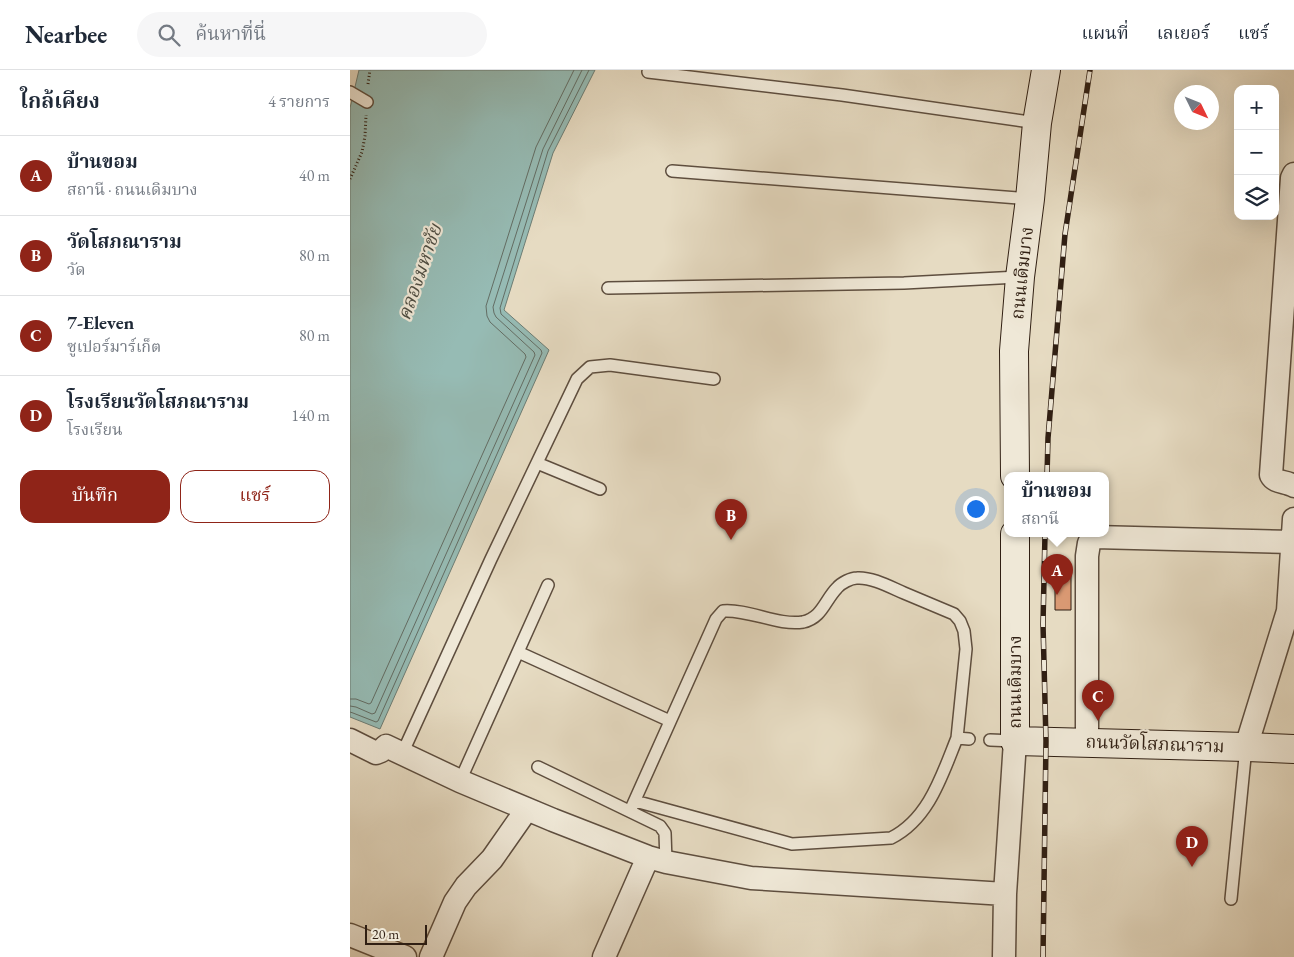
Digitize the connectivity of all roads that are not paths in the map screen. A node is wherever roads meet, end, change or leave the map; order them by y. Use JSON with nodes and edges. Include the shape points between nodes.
{"nodes":[{"id":1,"x":1046,"y":70,"type":"edge"},
{"id":2,"x":648,"y":72,"type":"dead end"},
{"id":3,"x":350,"y":92,"type":"edge"},
{"id":4,"x":367,"y":102,"type":"road end"},
{"id":5,"x":1038,"y":123,"type":"junction"},
{"id":6,"x":672,"y":171,"type":"dead end"},
{"id":7,"x":1294,"y":174,"type":"edge"},
{"id":8,"x":1030,"y":199,"type":"junction"},
{"id":9,"x":1020,"y":277,"type":"junction"},
{"id":10,"x":608,"y":288,"type":"dead end"},
{"id":11,"x":714,"y":379,"type":"dead end"},
{"id":12,"x":537,"y":464,"type":"junction"},
{"id":13,"x":1015,"y":472,"type":"edge"},
{"id":14,"x":1294,"y":486,"type":"edge"},
{"id":15,"x":600,"y":489,"type":"dead end"},
{"id":16,"x":1294,"y":520,"type":"edge"},
{"id":17,"x":1015,"y":537,"type":"edge"},
{"id":18,"x":1293,"y":542,"type":"junction"},
{"id":19,"x":1292,"y":570,"type":"edge"},
{"id":20,"x":548,"y":585,"type":"dead end"},
{"id":21,"x":518,"y":652,"type":"junction"},
{"id":22,"x":670,"y":721,"type":"junction"},
{"id":23,"x":957,"y":738,"type":"junction"},
{"id":24,"x":969,"y":739,"type":"dead end"},
{"id":25,"x":350,"y":740,"type":"edge"},
{"id":26,"x":1003,"y":741,"type":"junction"},
{"id":27,"x":1087,"y":742,"type":"junction"},
{"id":28,"x":1246,"y":747,"type":"junction"},
{"id":29,"x":1294,"y":749,"type":"edge"},
{"id":30,"x":402,"y":754,"type":"junction"},
{"id":31,"x":538,"y":767,"type":"dead end"},
{"id":32,"x":460,"y":781,"type":"junction"},
{"id":33,"x":632,"y":806,"type":"junction"},
{"id":34,"x":527,"y":809,"type":"junction"},
{"id":35,"x":657,"y":859,"type":"junction"},
{"id":36,"x":1005,"y":894,"type":"junction"},
{"id":37,"x":1232,"y":899,"type":"dead end"},
{"id":38,"x":350,"y":935,"type":"edge"},
{"id":39,"x":405,"y":957,"type":"edge"},
{"id":40,"x":431,"y":957,"type":"edge"},
{"id":41,"x":604,"y":957,"type":"edge"},
{"id":42,"x":1004,"y":957,"type":"edge"}],
"edges":[{"from":1,"to":5,"type":"street","name":"ถนนเดิมบาง"},
{"from":2,"to":5,"type":"lane"},
{"from":3,"to":4,"type":"lane"},
{"from":5,"to":8,"type":"street","name":"ถนนเดิมบาง"},
{"from":6,"to":8,"type":"lane"},
{"from":7,"to":14,"type":"street","via":[[1271,474],[1272,478]]},
{"from":8,"to":9,"type":"street","name":"ถนนเดิมบาง"},
{"from":9,"to":10,"type":"lane","via":[[904,284]]},
{"from":9,"to":13,"type":"street","name":"ถนนเดิมบาง","via":[[1014,351]]},
{"from":11,"to":12,"type":"lane","via":[[610,365],[590,367],[577,379]]},
{"from":12,"to":15,"type":"lane"},
{"from":12,"to":30,"type":"lane"},
{"from":16,"to":18,"type":"street"},
{"from":17,"to":26,"type":"street","name":"ถนนเดิมบาง"},
{"from":18,"to":19,"type":"street"},
{"from":18,"to":27,"type":"street","via":[[1096,537],[1089,543]]},
{"from":19,"to":28,"type":"street","via":[[1288,611]]},
{"from":20,"to":21,"type":"lane"},
{"from":21,"to":22,"type":"lane"},
{"from":21,"to":32,"type":"lane"},
{"from":22,"to":23,"type":"lane","via":[[716,619],[724,611],[805,622],[817,615],[836,588],[856,577],[878,582],[954,614],[960,621],[966,649]]},
{"from":22,"to":33,"type":"lane"},
{"from":23,"to":24,"type":"lane"},
{"from":23,"to":33,"type":"lane","via":[[935,791],[922,812],[901,833],[891,838],[792,844]]},
{"from":25,"to":30,"type":"street","via":[[376,754],[386,746]]},
{"from":26,"to":27,"type":"street","name":"ถนนวัดโสภณาราม"},
{"from":26,"to":36,"type":"street"},
{"from":27,"to":28,"type":"street","name":"ถนนวัดโสภณาราม"},
{"from":28,"to":29,"type":"street","name":"ถนนวัดโสภณาราม"},
{"from":28,"to":37,"type":"lane"},
{"from":30,"to":32,"type":"street"},
{"from":31,"to":33,"type":"lane"},
{"from":32,"to":34,"type":"street"},
{"from":33,"to":35,"type":"lane","via":[[665,833]]},
{"from":34,"to":35,"type":"street"},
{"from":34,"to":40,"type":"street","via":[[492,859],[455,902]]},
{"from":35,"to":36,"type":"street","via":[[751,878]]},
{"from":35,"to":41,"type":"street"},
{"from":36,"to":42,"type":"street"},
{"from":38,"to":39,"type":"street"}]}
